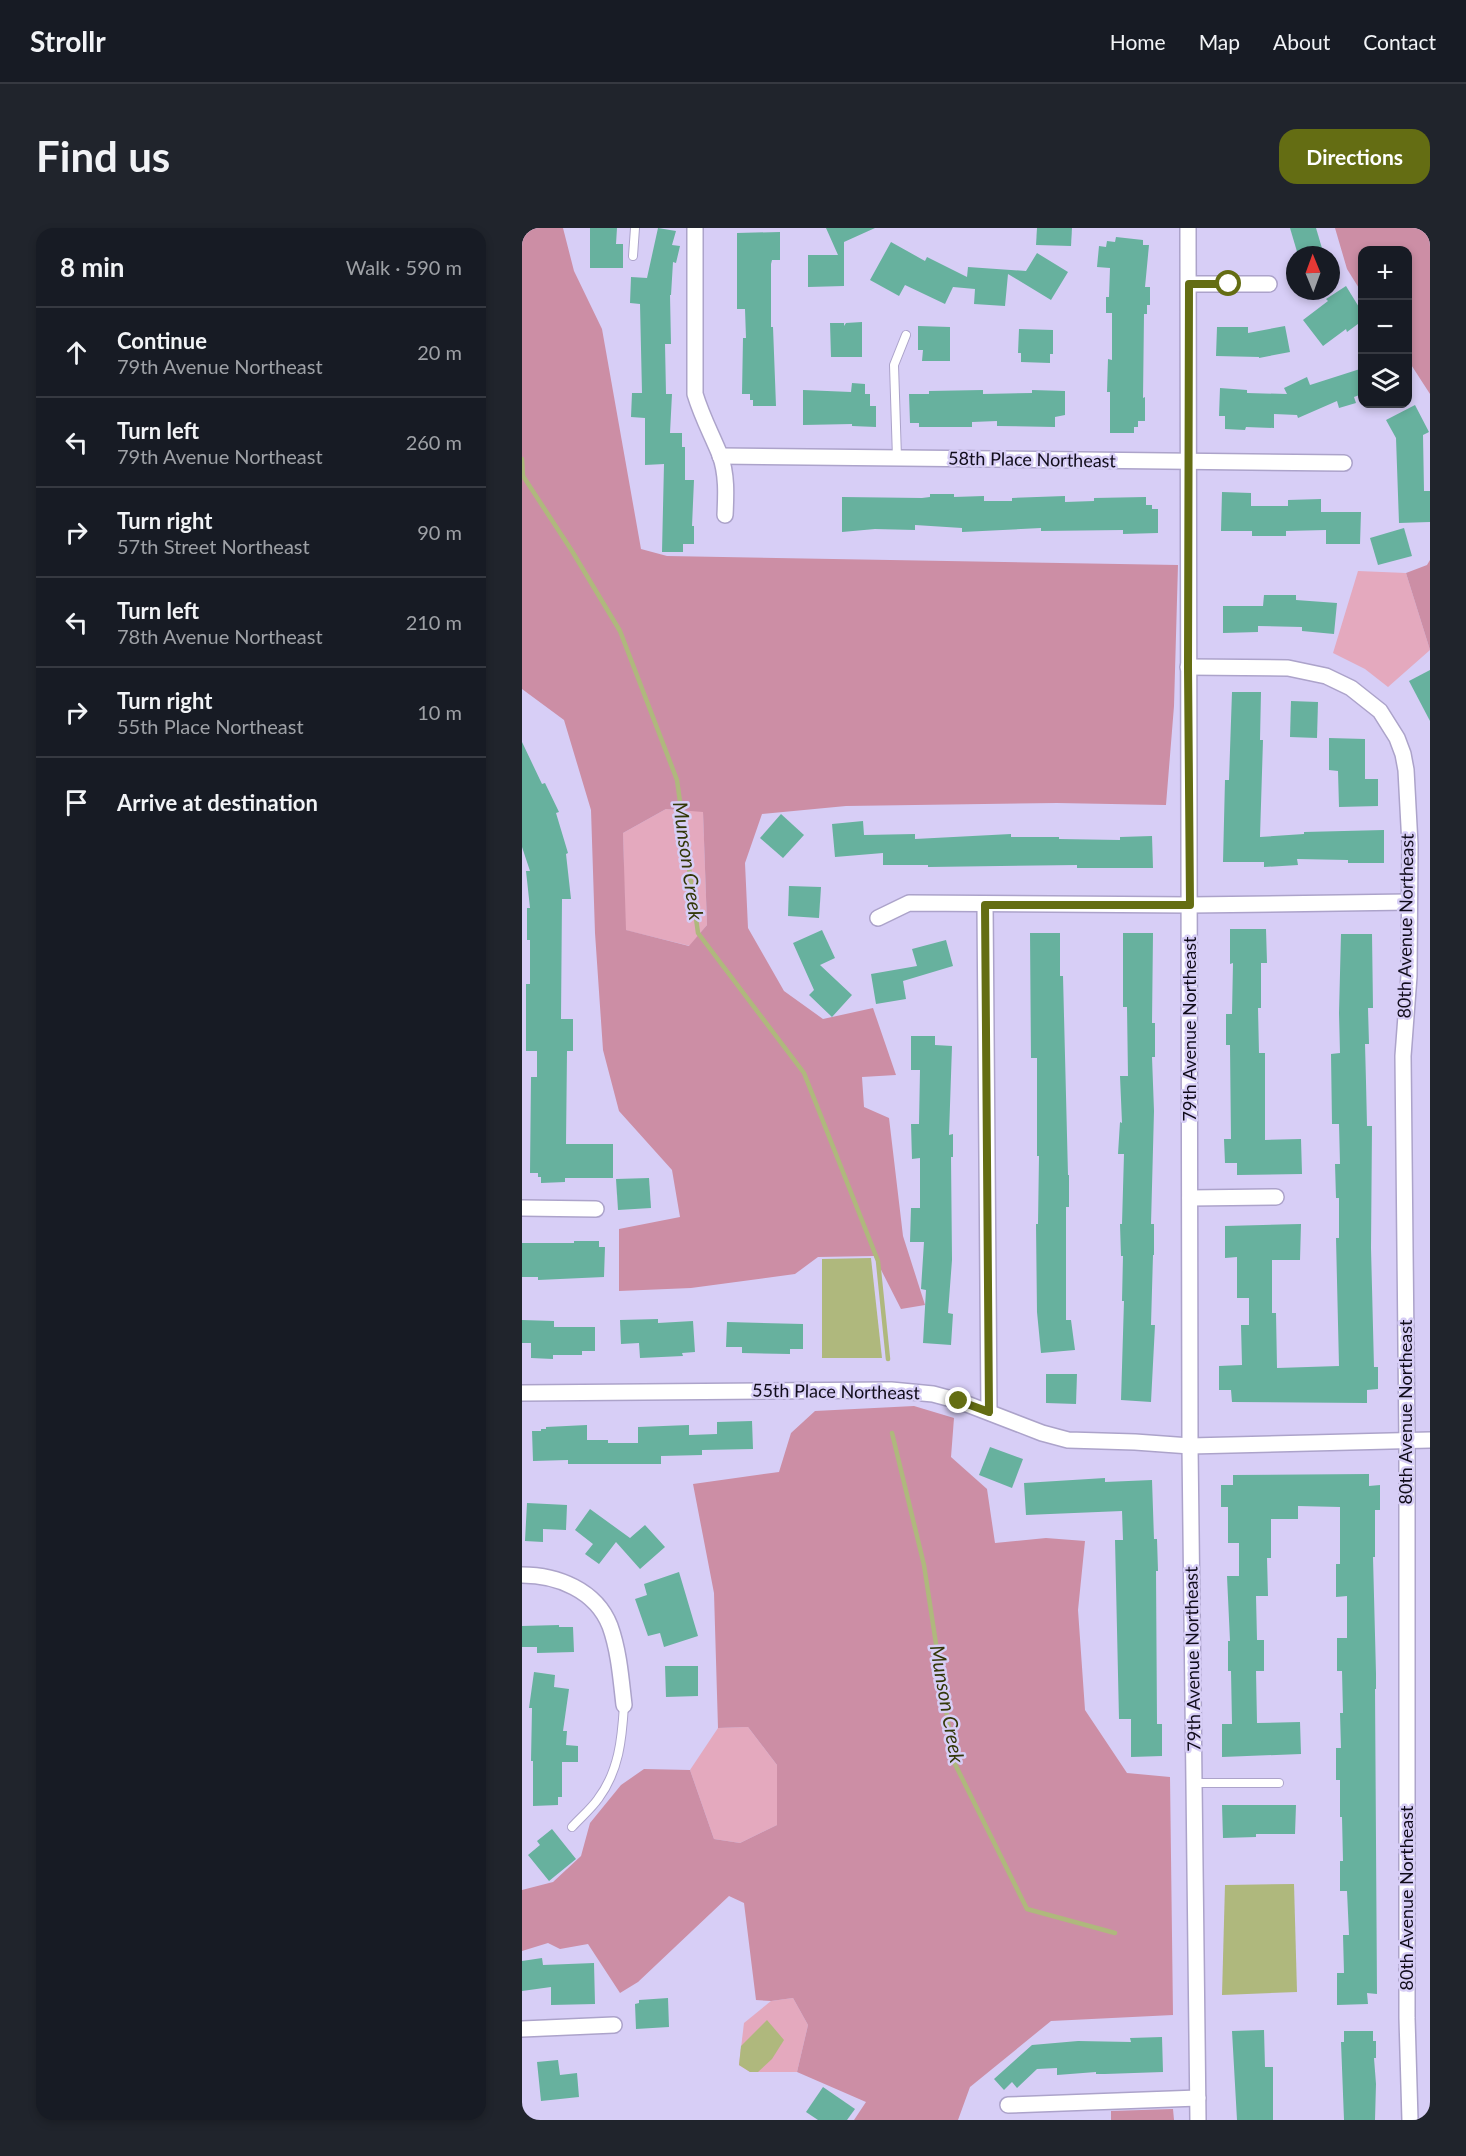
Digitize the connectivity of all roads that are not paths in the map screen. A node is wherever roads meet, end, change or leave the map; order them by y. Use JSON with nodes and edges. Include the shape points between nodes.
{"nodes":[{"id":1,"x":635,"y":228,"type":"edge"},
{"id":2,"x":695,"y":228,"type":"edge"},
{"id":3,"x":1188,"y":228,"type":"edge"},
{"id":4,"x":633,"y":256,"type":"dead end"},
{"id":5,"x":1189,"y":284,"type":"junction"},
{"id":6,"x":1269,"y":285,"type":"dead end"},
{"id":7,"x":906,"y":335,"type":"dead end"},
{"id":8,"x":720,"y":456,"type":"junction"},
{"id":9,"x":897,"y":458,"type":"junction"},
{"id":10,"x":1189,"y":462,"type":"junction"},
{"id":11,"x":1344,"y":463,"type":"dead end"},
{"id":12,"x":725,"y":515,"type":"dead end"},
{"id":13,"x":1188,"y":667,"type":"junction"},
{"id":14,"x":1409,"y":902,"type":"junction"},
{"id":15,"x":985,"y":905,"type":"junction"},
{"id":16,"x":1190,"y":905,"type":"junction"},
{"id":17,"x":878,"y":918,"type":"dead end"},
{"id":18,"x":1275,"y":1197,"type":"dead end"},
{"id":19,"x":1190,"y":1198,"type":"junction"},
{"id":20,"x":522,"y":1208,"type":"edge"},
{"id":21,"x":596,"y":1209,"type":"dead end"},
{"id":22,"x":522,"y":1393,"type":"edge"},
{"id":23,"x":989,"y":1412,"type":"junction"},
{"id":24,"x":1430,"y":1440,"type":"edge"},
{"id":25,"x":1407,"y":1441,"type":"junction"},
{"id":26,"x":1190,"y":1446,"type":"junction"},
{"id":27,"x":522,"y":1575,"type":"edge"},
{"id":28,"x":624,"y":1705,"type":"joint"},
{"id":29,"x":1194,"y":1783,"type":"junction"},
{"id":30,"x":1279,"y":1783,"type":"dead end"},
{"id":31,"x":572,"y":1827,"type":"dead end"},
{"id":32,"x":614,"y":2025,"type":"dead end"},
{"id":33,"x":522,"y":2029,"type":"edge"},
{"id":34,"x":1198,"y":2098,"type":"junction"},
{"id":35,"x":1008,"y":2105,"type":"dead end"},
{"id":36,"x":1198,"y":2120,"type":"edge"},
{"id":37,"x":1410,"y":2120,"type":"edge"}],
"edges":[{"from":1,"to":4,"type":"lane"},
{"from":2,"to":8,"type":"street","via":[[695,394]]},
{"from":3,"to":5,"type":"street","name":"79th Avenue Northeast"},
{"from":5,"to":6,"type":"street"},
{"from":5,"to":10,"type":"street","name":"79th Avenue Northeast"},
{"from":7,"to":9,"type":"lane","via":[[894,365]]},
{"from":8,"to":9,"type":"street","name":"58th Place Northeast"},
{"from":8,"to":12,"type":"street","via":[[726,484]]},
{"from":9,"to":10,"type":"street","name":"58th Place Northeast"},
{"from":10,"to":11,"type":"street","name":"58th Place Northeast"},
{"from":10,"to":13,"type":"street","name":"79th Avenue Northeast"},
{"from":13,"to":14,"type":"street","name":"80th Avenue Northeast","via":[[1306,671],[1351,688],[1380,711],[1396,738],[1406,770]]},
{"from":13,"to":16,"type":"street","name":"79th Avenue Northeast"},
{"from":14,"to":16,"type":"street"},
{"from":14,"to":25,"type":"street","name":"80th Avenue Northeast","via":[[1403,1056]]},
{"from":15,"to":16,"type":"street"},
{"from":15,"to":17,"type":"street","via":[[909,903]]},
{"from":15,"to":23,"type":"street"},
{"from":16,"to":19,"type":"street","name":"79th Avenue Northeast"},
{"from":18,"to":19,"type":"street"},
{"from":19,"to":26,"type":"street","name":"79th Avenue Northeast"},
{"from":20,"to":21,"type":"street"},
{"from":22,"to":23,"type":"street","name":"55th Place Northeast","via":[[891,1390],[933,1394]]},
{"from":23,"to":26,"type":"street","name":"55th Place Northeast","via":[[1068,1440]]},
{"from":24,"to":25,"type":"street","name":"55th Place Northeast"},
{"from":25,"to":26,"type":"street","name":"55th Place Northeast"},
{"from":25,"to":37,"type":"street","name":"80th Avenue Northeast"},
{"from":26,"to":29,"type":"street","name":"79th Avenue Northeast"},
{"from":27,"to":28,"type":"street","via":[[542,1575],[570,1584],[593,1601],[609,1624]]},
{"from":28,"to":31,"type":"lane","via":[[616,1768],[598,1799]]},
{"from":29,"to":30,"type":"lane"},
{"from":29,"to":34,"type":"street","name":"79th Avenue Northeast"},
{"from":32,"to":33,"type":"street"},
{"from":34,"to":35,"type":"street"},
{"from":34,"to":36,"type":"street","name":"79th Avenue Northeast"}]}
